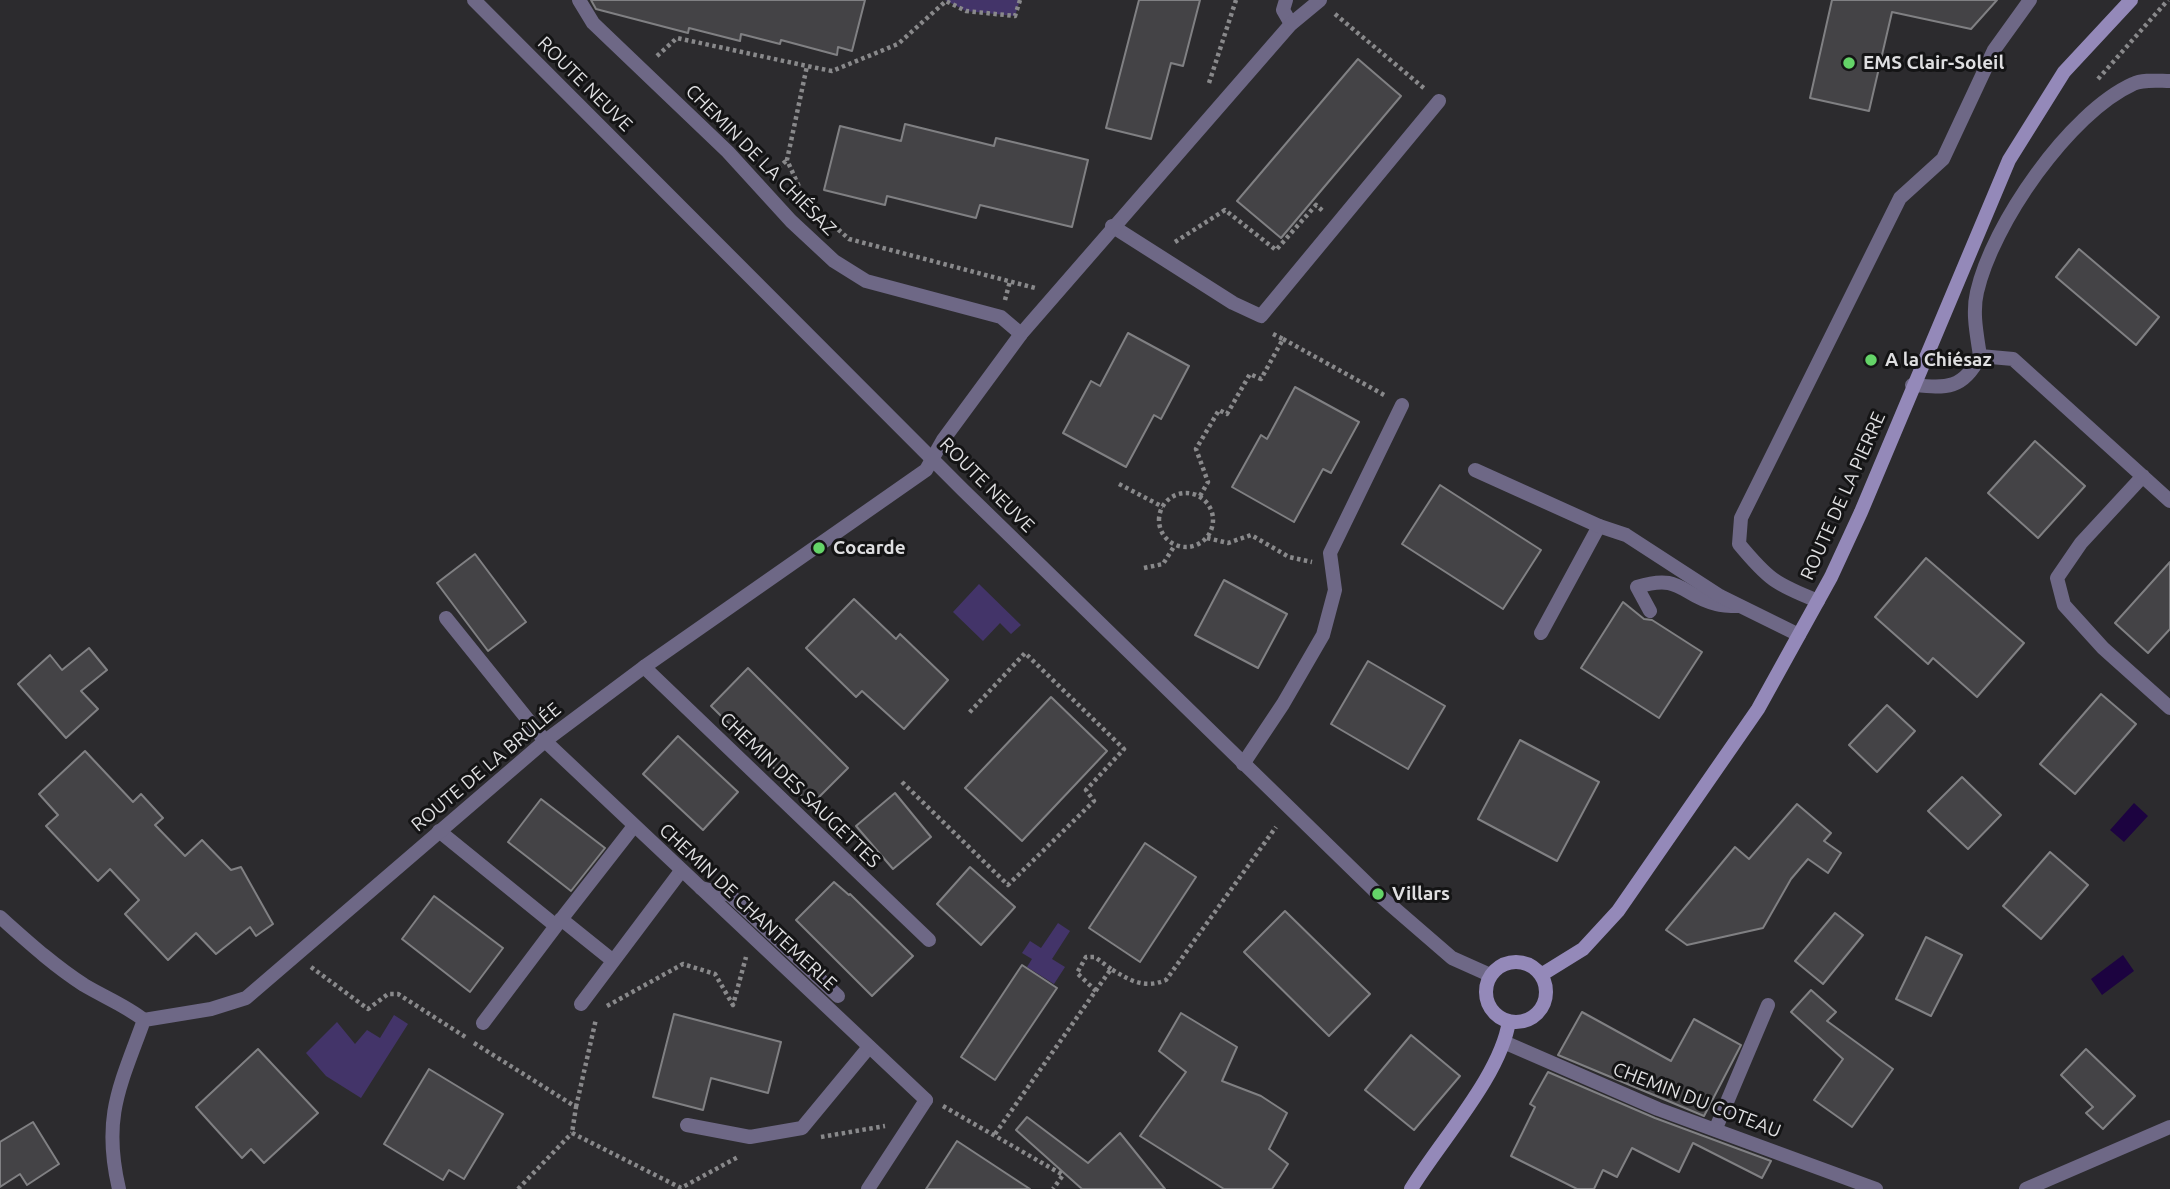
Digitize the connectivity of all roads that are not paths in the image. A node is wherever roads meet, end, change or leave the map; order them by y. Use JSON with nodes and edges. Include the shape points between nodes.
{"nodes":[{"id":1,"x":474,"y":0,"type":"edge"},
{"id":2,"x":579,"y":0,"type":"edge"},
{"id":3,"x":1286,"y":0,"type":"edge"},
{"id":4,"x":1320,"y":0,"type":"edge"},
{"id":5,"x":2030,"y":0,"type":"edge"},
{"id":6,"x":2131,"y":0,"type":"edge"},
{"id":7,"x":1291,"y":24,"type":"junction"},
{"id":8,"x":2170,"y":81,"type":"edge"},
{"id":9,"x":1439,"y":101,"type":"road end"},
{"id":10,"x":1112,"y":226,"type":"junction"},
{"id":11,"x":1021,"y":334,"type":"junction"},
{"id":12,"x":1980,"y":356,"type":"junction"},
{"id":13,"x":1912,"y":385,"type":"junction"},
{"id":14,"x":1402,"y":405,"type":"road end"},
{"id":15,"x":934,"y":459,"type":"junction"},
{"id":16,"x":1475,"y":470,"type":"dead end"},
{"id":17,"x":2143,"y":476,"type":"junction"},
{"id":18,"x":2170,"y":500,"type":"edge"},
{"id":19,"x":1599,"y":526,"type":"junction"},
{"id":20,"x":1818,"y":601,"type":"junction"},
{"id":21,"x":1741,"y":607,"type":"junction"},
{"id":22,"x":1650,"y":611,"type":"dead end"},
{"id":23,"x":446,"y":618,"type":"dead end"},
{"id":24,"x":1541,"y":633,"type":"dead end"},
{"id":25,"x":1799,"y":635,"type":"junction"},
{"id":26,"x":644,"y":667,"type":"junction"},
{"id":27,"x":2170,"y":708,"type":"edge"},
{"id":28,"x":545,"y":741,"type":"junction"},
{"id":29,"x":1243,"y":764,"type":"junction"},
{"id":30,"x":634,"y":826,"type":"junction"},
{"id":31,"x":439,"y":831,"type":"junction"},
{"id":32,"x":681,"y":871,"type":"junction"},
{"id":33,"x":701,"y":888,"type":"junction"},
{"id":34,"x":0,"y":917,"type":"edge"},
{"id":35,"x":559,"y":923,"type":"junction"},
{"id":36,"x":929,"y":940,"type":"dead end"},
{"id":37,"x":612,"y":960,"type":"junction"},
{"id":38,"x":1490,"y":975,"type":"junction"},
{"id":39,"x":1541,"y":975,"type":"junction"},
{"id":40,"x":838,"y":996,"type":"dead end"},
{"id":41,"x":580,"y":1004,"type":"dead end"},
{"id":42,"x":1768,"y":1005,"type":"dead end"},
{"id":43,"x":144,"y":1020,"type":"junction"},
{"id":44,"x":1509,"y":1021,"type":"junction"},
{"id":45,"x":482,"y":1023,"type":"dead end"},
{"id":46,"x":1506,"y":1043,"type":"junction"},
{"id":47,"x":869,"y":1047,"type":"junction"},
{"id":48,"x":687,"y":1125,"type":"dead end"},
{"id":49,"x":2170,"y":1127,"type":"edge"},
{"id":50,"x":1716,"y":1128,"type":"junction"},
{"id":51,"x":119,"y":1189,"type":"edge"},
{"id":52,"x":868,"y":1189,"type":"edge"},
{"id":53,"x":1411,"y":1189,"type":"edge"},
{"id":54,"x":1876,"y":1189,"type":"edge"},
{"id":55,"x":2026,"y":1189,"type":"edge"}],
"edges":[{"from":1,"to":15,"type":"street","name":"ROUTE NEUVE"},
{"from":2,"to":11,"type":"street","name":"CHEMIN DE LA CHIÉSAZ","via":[[593,23],[834,261],[866,281],[1001,317]]},
{"from":3,"to":7,"type":"street","via":[[1283,10]]},
{"from":4,"to":7,"type":"street"},
{"from":5,"to":20,"type":"street","via":[[1994,50],[1943,159],[1900,198],[1741,518],[1739,544],[1759,568],[1779,586]]},
{"from":6,"to":13,"type":"main road","name":"ROUTE DE LA PIERRE","via":[[2064,72],[2009,160]]},
{"from":7,"to":10,"type":"street"},
{"from":8,"to":12,"type":"street","via":[[2134,83],[2081,119],[2015,205],[1991,251],[1977,293],[1975,327]]},
{"from":9,"to":10,"type":"street","via":[[1261,316]]},
{"from":10,"to":11,"type":"street"},
{"from":11,"to":15,"type":"street"},
{"from":12,"to":13,"type":"street","via":[[1972,372],[1953,386]]},
{"from":12,"to":17,"type":"street","via":[[2013,359]]},
{"from":13,"to":20,"type":"main road","name":"ROUTE DE LA PIERRE"},
{"from":14,"to":29,"type":"street","via":[[1330,553],[1335,590],[1323,635]]},
{"from":15,"to":26,"type":"street","name":"ROUTE DE LA BRÛLÉE","via":[[926,470],[820,548]]},
{"from":15,"to":29,"type":"street","name":"ROUTE NEUVE"},
{"from":16,"to":19,"type":"street"},
{"from":17,"to":18,"type":"street"},
{"from":17,"to":27,"type":"street","via":[[2081,543],[2057,578],[2064,605],[2103,648]]},
{"from":19,"to":21,"type":"street","via":[[1626,535]]},
{"from":19,"to":24,"type":"street"},
{"from":20,"to":25,"type":"main road","name":"ROUTE DE LA PIERRE"},
{"from":21,"to":22,"type":"street","via":[[1715,604],[1679,584],[1658,580],[1637,587]]},
{"from":21,"to":25,"type":"street"},
{"from":23,"to":28,"type":"street","name":"CHEMIN DE CHANTEMERLE"},
{"from":25,"to":39,"type":"main road","name":"ROUTE DE LA PIERRE","via":[[1758,709],[1618,911],[1583,949]]},
{"from":26,"to":28,"type":"street","name":"ROUTE DE LA BRÛLÉE"},
{"from":26,"to":36,"type":"street","name":"CHEMIN DES SAUGETTES"},
{"from":28,"to":30,"type":"street","name":"CHEMIN DE CHANTEMERLE"},
{"from":28,"to":31,"type":"street","name":"ROUTE DE LA BRÛLÉE"},
{"from":29,"to":38,"type":"street","name":"ROUTE NEUVE","via":[[1412,924],[1452,958]]},
{"from":30,"to":32,"type":"street","name":"CHEMIN DE CHANTEMERLE"},
{"from":30,"to":35,"type":"street"},
{"from":31,"to":35,"type":"street"},
{"from":31,"to":43,"type":"street","name":"ROUTE DE LA BRÛLÉE","via":[[246,998]]},
{"from":32,"to":33,"type":"street","name":"CHEMIN DE CHANTEMERLE"},
{"from":32,"to":37,"type":"street"},
{"from":33,"to":40,"type":"street","via":[[730,895]]},
{"from":33,"to":47,"type":"street","name":"CHEMIN DE CHANTEMERLE"},
{"from":34,"to":43,"type":"street","via":[[53,964]]},
{"from":35,"to":37,"type":"street"},
{"from":35,"to":45,"type":"street"},
{"from":37,"to":41,"type":"street"},
{"from":38,"to":39,"type":"main road","via":[[1516,961]]},
{"from":38,"to":44,"type":"main road","via":[[1488,1003],[1493,1012]]},
{"from":39,"to":44,"type":"main road","via":[[1546,995],[1538,1013]]},
{"from":42,"to":50,"type":"street"},
{"from":43,"to":51,"type":"street","via":[[111,1115]]},
{"from":44,"to":46,"type":"main road"},
{"from":46,"to":50,"type":"street","name":"CHEMIN DU COTEAU","via":[[1658,1109]]},
{"from":46,"to":53,"type":"main road"},
{"from":47,"to":48,"type":"street","via":[[802,1128],[750,1137]]},
{"from":47,"to":52,"type":"street","name":"CHEMIN DE CHANTEMERLE","via":[[926,1100]]},
{"from":49,"to":55,"type":"street"},
{"from":50,"to":54,"type":"street","name":"CHEMIN DU COTEAU"}]}
